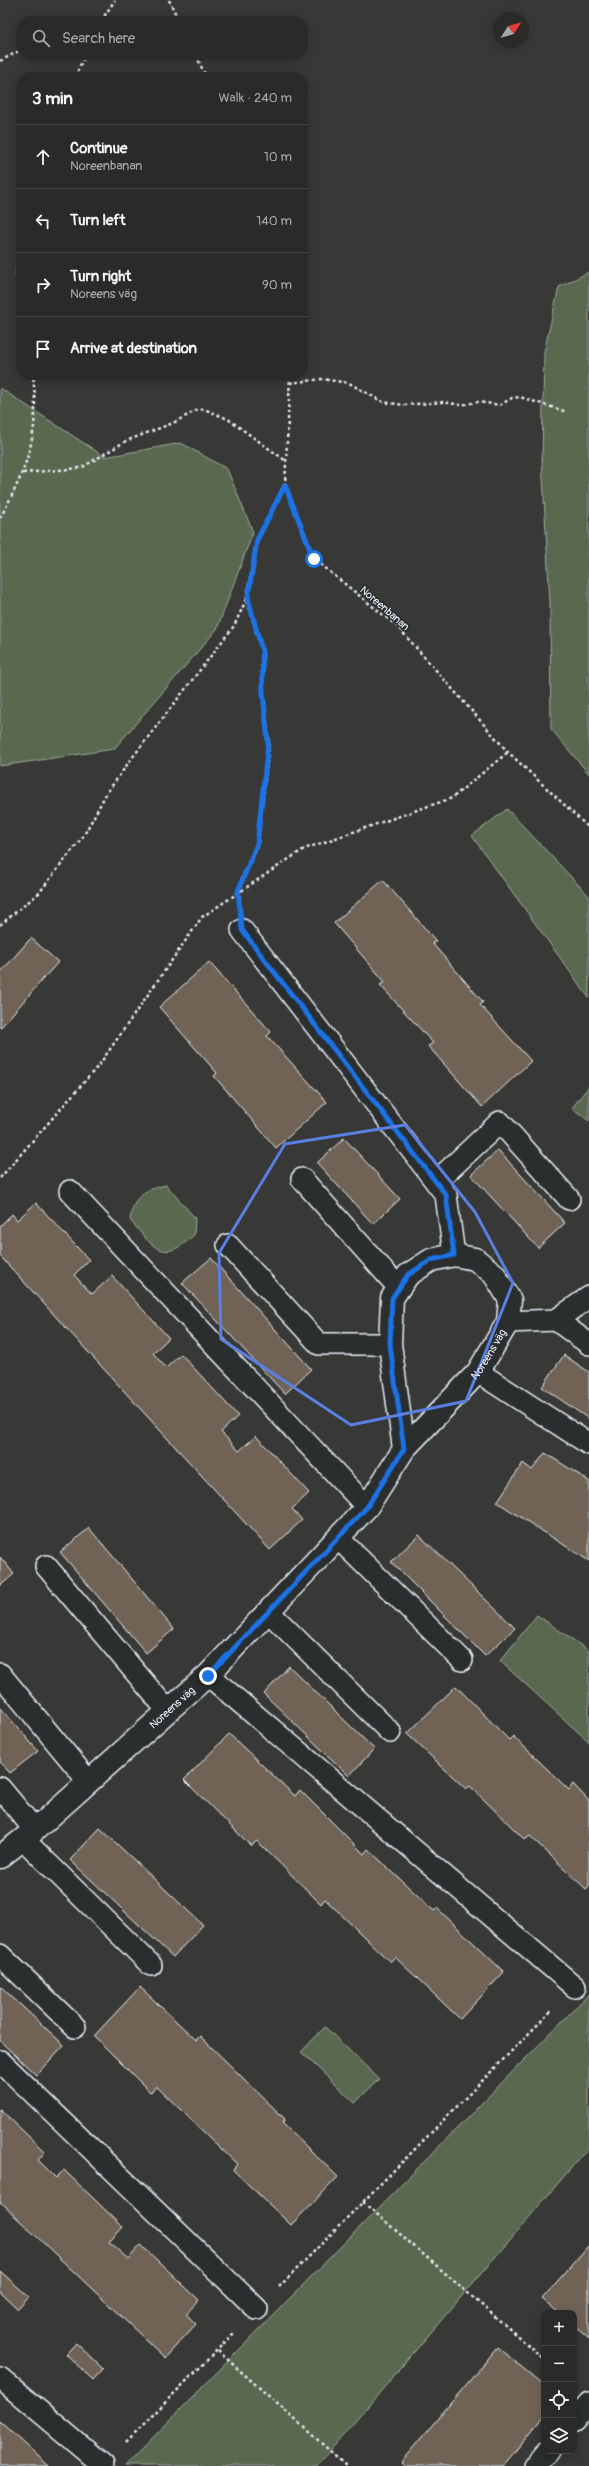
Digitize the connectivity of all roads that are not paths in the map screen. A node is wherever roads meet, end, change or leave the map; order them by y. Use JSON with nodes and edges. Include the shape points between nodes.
{"nodes":[{"id":1,"x":242,"y":930,"type":"road end"},
{"id":2,"x":302,"y":1179,"type":"dead end"},
{"id":3,"x":436,"y":1182,"type":"junction"},
{"id":4,"x":70,"y":1191,"type":"dead end"},
{"id":5,"x":569,"y":1199,"type":"dead end"},
{"id":6,"x":228,"y":1245,"type":"dead end"},
{"id":7,"x":454,"y":1255,"type":"junction"},
{"id":8,"x":399,"y":1288,"type":"junction"},
{"id":9,"x":589,"y":1297,"type":"edge"},
{"id":10,"x":556,"y":1320,"type":"junction"},
{"id":11,"x":508,"y":1322,"type":"junction"},
{"id":12,"x":390,"y":1344,"type":"junction"},
{"id":13,"x":589,"y":1344,"type":"edge"},
{"id":14,"x":478,"y":1372,"type":"junction"},
{"id":15,"x":589,"y":1444,"type":"edge"},
{"id":16,"x":404,"y":1449,"type":"junction"},
{"id":17,"x":367,"y":1507,"type":"junction"},
{"id":18,"x":338,"y":1538,"type":"junction"},
{"id":19,"x":46,"y":1566,"type":"dead end"},
{"id":20,"x":268,"y":1612,"type":"junction"},
{"id":21,"x":462,"y":1660,"type":"dead end"},
{"id":22,"x":0,"y":1674,"type":"edge"},
{"id":23,"x":208,"y":1676,"type":"junction"},
{"id":24,"x":168,"y":1711,"type":"junction"},
{"id":25,"x":390,"y":1732,"type":"dead end"},
{"id":26,"x":89,"y":1782,"type":"junction"},
{"id":27,"x":0,"y":1788,"type":"edge"},
{"id":28,"x":29,"y":1835,"type":"junction"},
{"id":29,"x":0,"y":1857,"type":"edge"},
{"id":30,"x":0,"y":1955,"type":"edge"},
{"id":31,"x":151,"y":1965,"type":"dead end"},
{"id":32,"x":575,"y":1987,"type":"road end"},
{"id":33,"x":76,"y":2027,"type":"dead end"},
{"id":34,"x":0,"y":2061,"type":"edge"},
{"id":35,"x":257,"y":2309,"type":"road end"},
{"id":36,"x":0,"y":2378,"type":"edge"},
{"id":37,"x":589,"y":2403,"type":"edge"},
{"id":38,"x":576,"y":2418,"type":"edge"},
{"id":39,"x":545,"y":2454,"type":"edge"},
{"id":40,"x":103,"y":2465,"type":"road end"},
{"id":41,"x":535,"y":2466,"type":"edge"}],
"edges":[{"from":1,"to":3,"type":"lane"},
{"from":2,"to":8,"type":"lane"},
{"from":3,"to":5,"type":"lane","via":[[500,1122]]},
{"from":3,"to":7,"type":"lane","via":[[446,1195]]},
{"from":4,"to":17,"type":"lane"},
{"from":6,"to":12,"type":"lane","via":[[319,1344]]},
{"from":7,"to":8,"type":"street","name":"Noreens väg","via":[[431,1260],[408,1275]]},
{"from":7,"to":11,"type":"street","name":"Noreens väg","via":[[475,1259],[494,1274],[510,1300]]},
{"from":8,"to":12,"type":"street","name":"Noreens väg","via":[[392,1298]]},
{"from":9,"to":10,"type":"lane"},
{"from":10,"to":11,"type":"lane"},
{"from":10,"to":13,"type":"lane"},
{"from":11,"to":14,"type":"street","name":"Noreens väg"},
{"from":12,"to":16,"type":"street","name":"Noreens väg"},
{"from":14,"to":15,"type":"lane"},
{"from":14,"to":16,"type":"street","name":"Noreens väg"},
{"from":16,"to":17,"type":"street","name":"Noreens väg"},
{"from":17,"to":18,"type":"street","name":"Noreens väg"},
{"from":18,"to":20,"type":"street","name":"Noreens väg"},
{"from":18,"to":21,"type":"lane"},
{"from":19,"to":24,"type":"lane"},
{"from":20,"to":23,"type":"street","name":"Noreens väg"},
{"from":20,"to":25,"type":"lane"},
{"from":22,"to":26,"type":"lane"},
{"from":23,"to":24,"type":"street","name":"Noreens väg"},
{"from":23,"to":32,"type":"lane"},
{"from":24,"to":26,"type":"street","name":"Noreens väg"},
{"from":26,"to":28,"type":"street","name":"Noreens väg"},
{"from":27,"to":28,"type":"lane"},
{"from":28,"to":29,"type":"street","name":"Noreens väg"},
{"from":28,"to":31,"type":"lane"},
{"from":30,"to":33,"type":"lane"},
{"from":34,"to":35,"type":"lane"},
{"from":36,"to":40,"type":"lane"},
{"from":37,"to":38,"type":"lane"},
{"from":39,"to":41,"type":"lane"}]}
